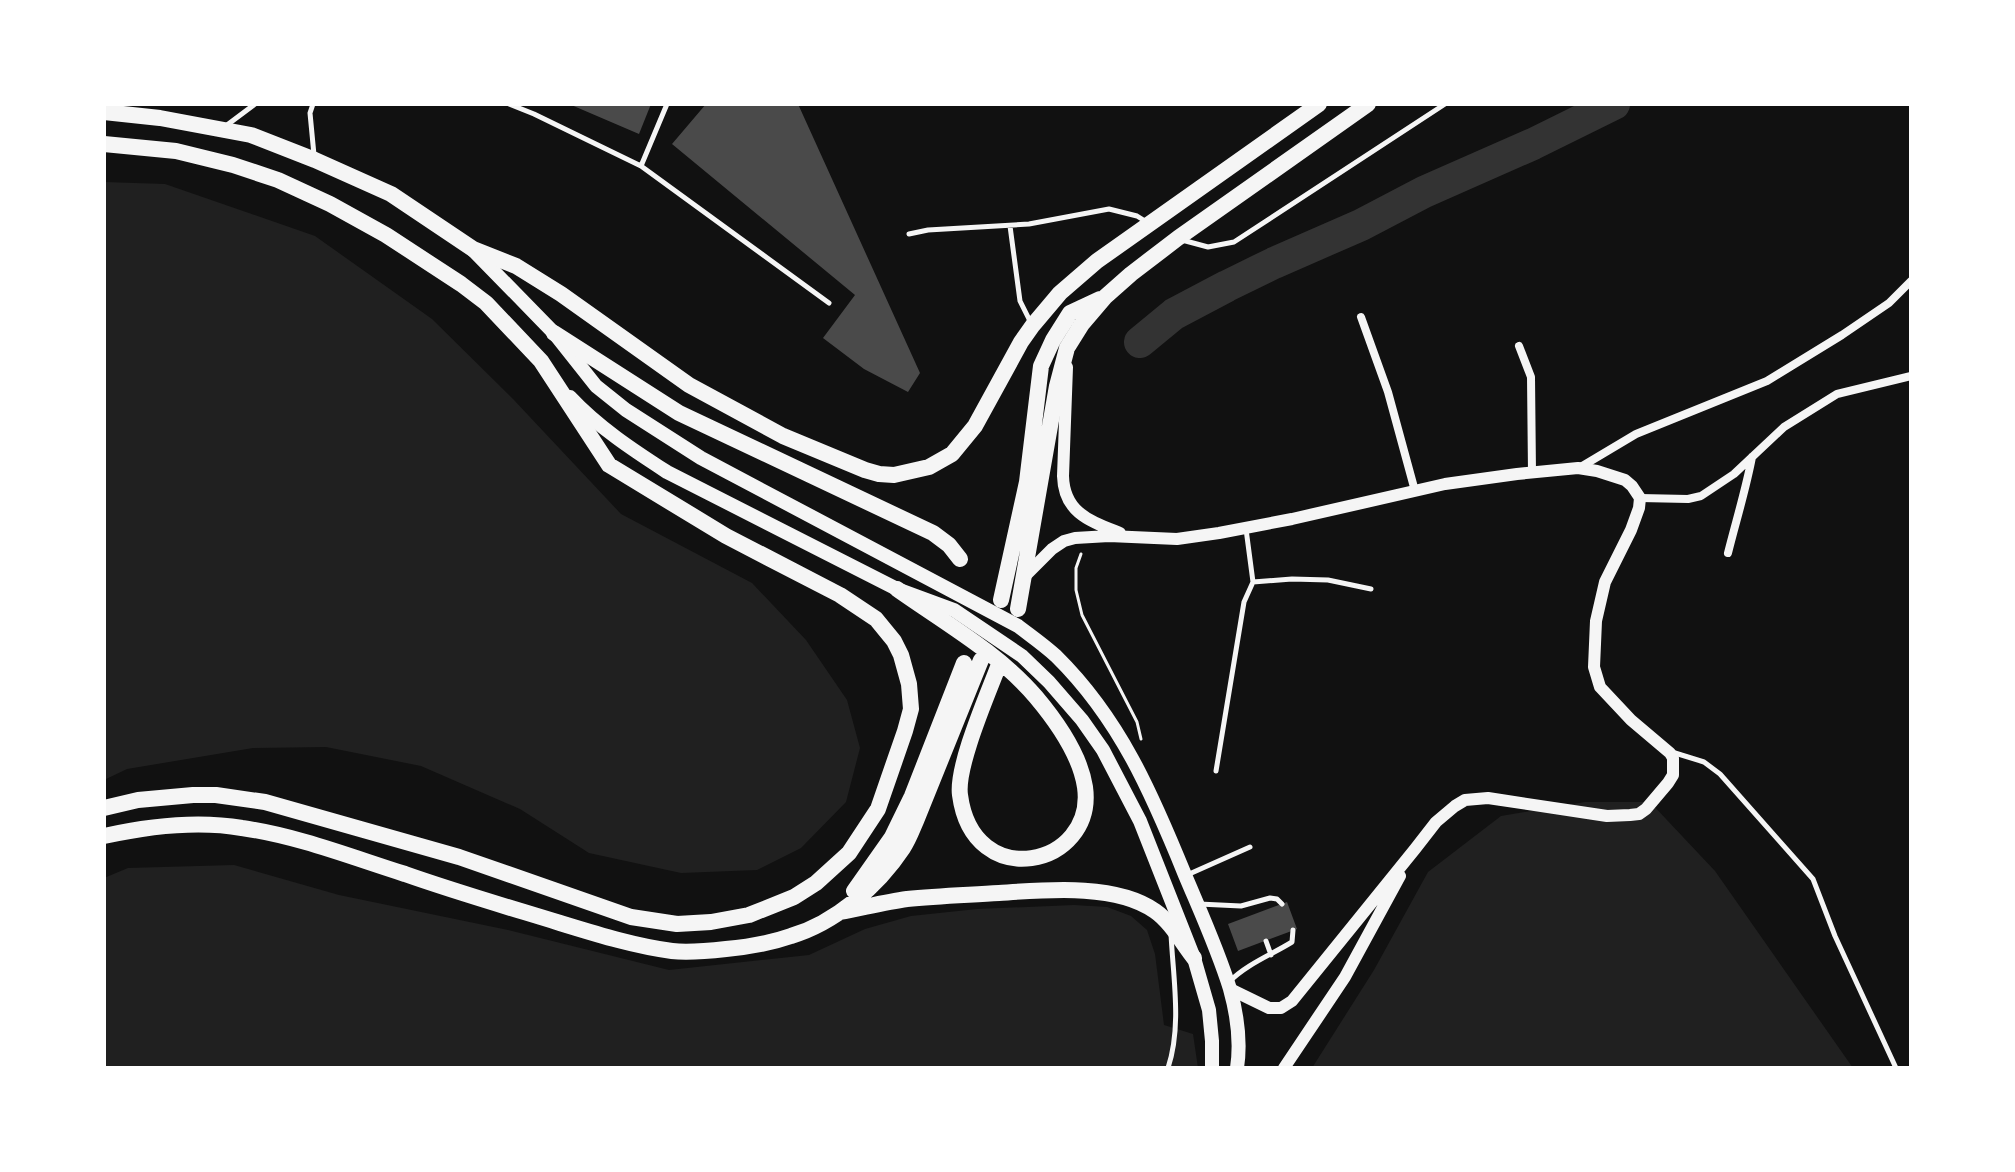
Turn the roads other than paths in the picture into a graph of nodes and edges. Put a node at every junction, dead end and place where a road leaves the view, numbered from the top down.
1 (255, 104) edge
2 (313, 104) edge
3 (509, 104) edge
4 (538, 104) edge
5 (667, 104) edge
6 (1319, 104) edge
7 (1368, 104) edge
8 (1445, 104) edge
9 (104, 112) edge
10 (534, 114) junction
11 (222, 129) junction
12 (104, 144) edge
13 (315, 160) junction
14 (641, 166) junction
15 (1149, 224) junction
16 (1010, 225) junction
17 (909, 234) dead end
18 (1178, 238) junction
19 (473, 249) junction
20 (1911, 281) edge
21 (1105, 297) junction
22 (829, 303) dead end
23 (1361, 317) dead end
24 (1033, 325) junction
25 (554, 333) junction
26 (1519, 346) dead end
27 (1067, 348) junction
28 (1911, 376) edge
29 (556, 382) junction
30 (1752, 456) junction
31 (1578, 468) junction
32 (1532, 473) junction
33 (1415, 491) junction
34 (1640, 498) junction
35 (1246, 528) junction
36 (1131, 538) junction
37 (1728, 553) dead end
38 (960, 559) dead end
39 (1024, 577) junction
40 (1253, 582) junction
41 (897, 589) junction
42 (1371, 589) dead end
43 (1001, 600) dead end
44 (1018, 609) dead end
45 (981, 660) dead end
46 (964, 663) dead end
47 (998, 667) dead end
48 (1670, 753) junction
49 (1216, 771) dead end
50 (104, 808) edge
51 (104, 836) edge
52 (1250, 847) dead end
53 (1415, 849) junction
54 (1186, 876) junction
55 (1197, 904) junction
56 (1253, 904) junction
57 (1282, 904) dead end
58 (839, 912) junction
59 (1256, 914) dead end
60 (1171, 928) junction
61 (1293, 930) dead end
62 (1266, 941) dead end
63 (1271, 955) junction
64 (1194, 958) junction
65 (1229, 986) junction
66 (1168, 1068) edge
67 (1212, 1068) edge
68 (1237, 1068) edge
69 (1284, 1068) edge
70 (1896, 1068) edge

1 - 11 lane
2 - 13 lane
3 - 10 lane
4 - 10 lane
5 - 14 lane
6 - 15 main road
7 - 18 main road
8 - 18 lane
9 - 11 main road
10 - 14 lane
11 - 13 main road
12 - 29 main road
13 - 19 main road
14 - 22 lane
15 - 16 lane
15 - 24 main road
16 - 17 lane
16 - 24 lane
18 - 21 main road
19 - 24 main road
19 - 25 main road
20 - 31 street
21 - 27 main road
21 - 43 main road
23 - 33 street
25 - 38 main road
25 - 54 main road
26 - 32 street
27 - 36 street
27 - 39 main road
28 - 30 street
29 - 41 main road
29 - 50 main road
30 - 34 street
30 - 37 street
31 - 32 street
31 - 34 street
32 - 33 street
33 - 35 street
34 - 48 street
35 - 36 street
35 - 40 lane
36 - 39 street
39 - 44 main road
40 - 42 lane
40 - 49 lane
41 - 47 main road
41 - 64 main road
45 - 58 main road
46 - 58 main road
48 - 53 street
48 - 70 lane
51 - 58 main road
52 - 54 lane
53 - 65 street
53 - 69 street
54 - 55 main road
55 - 56 lane
55 - 65 main road
56 - 57 lane
56 - 59 lane
58 - 60 main road
60 - 64 main road
60 - 66 lane
61 - 63 lane
62 - 63 lane
63 - 65 lane
64 - 67 main road
65 - 68 main road

